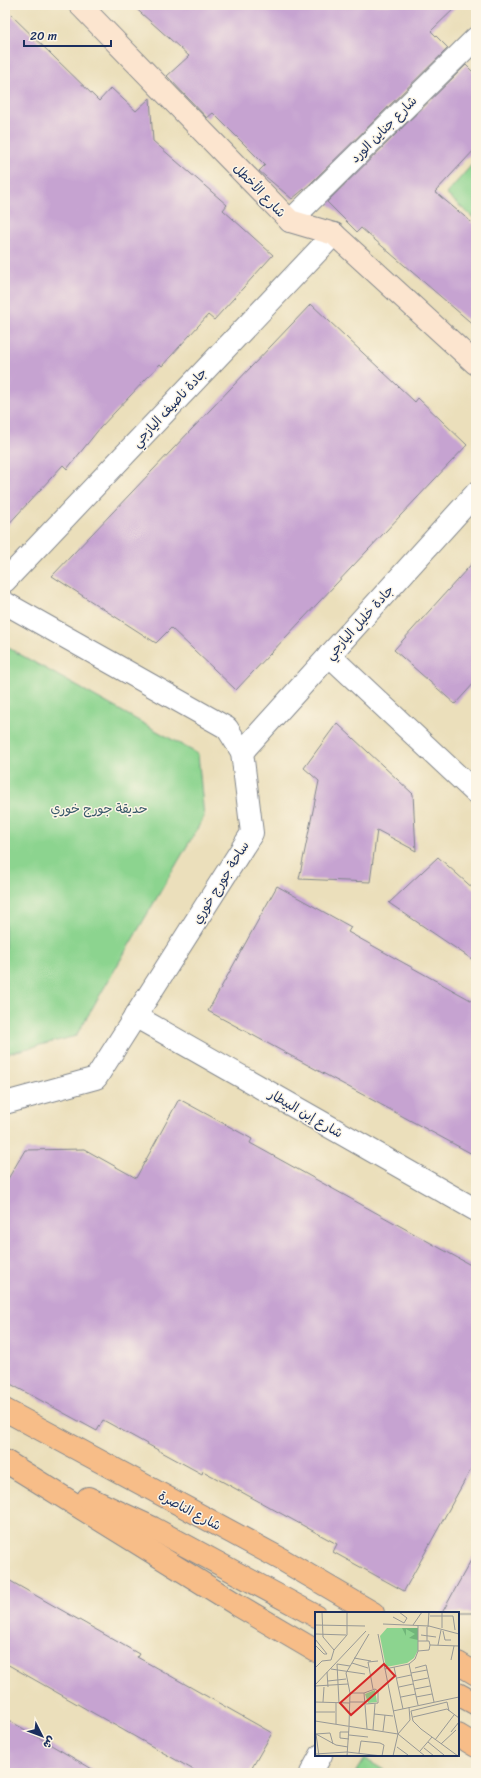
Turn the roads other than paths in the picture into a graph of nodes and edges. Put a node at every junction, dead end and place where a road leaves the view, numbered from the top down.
1 (80, 5) edge
2 (476, 38) edge
3 (290, 221) junction
4 (334, 234) junction
5 (476, 364) edge
6 (476, 493) edge
7 (5, 580) edge
8 (5, 603) edge
9 (329, 656) junction
10 (242, 752) junction
11 (476, 793) edge
12 (135, 1016) junction
13 (5, 1103) edge
14 (476, 1210) edge
15 (5, 1410) edge
16 (5, 1460) edge
17 (371, 1612) edge
18 (315, 1615) edge
19 (315, 1650) edge
20 (459, 1664) edge
21 (476, 1674) edge
22 (459, 1695) edge
23 (476, 1704) edge
24 (459, 1736) edge
25 (476, 1746) edge
26 (320, 1756) edge
27 (311, 1773) edge

1 - 3 main road, شارع الأخطل
2 - 3 street, شارع جناين الورد
3 - 4 main road, شارع الأخطل
4 - 5 main road, شارع الأخطل
4 - 7 street, جادة ناصيف اليازجي
6 - 9 street, جادة خليل اليازجي
8 - 10 street, ساحة جورج خوري
9 - 10 street, جادة خليل اليازجي
9 - 11 street
10 - 12 street, ساحة جورج خوري
12 - 13 street, ساحة جورج خوري
12 - 14 street, شارع إبن البيطار
15 - 17 main road, شارع الناصرة
16 - 18 main road
16 - 19 main road
20 - 21 main road
22 - 23 main road
24 - 25 main road
26 - 27 street

